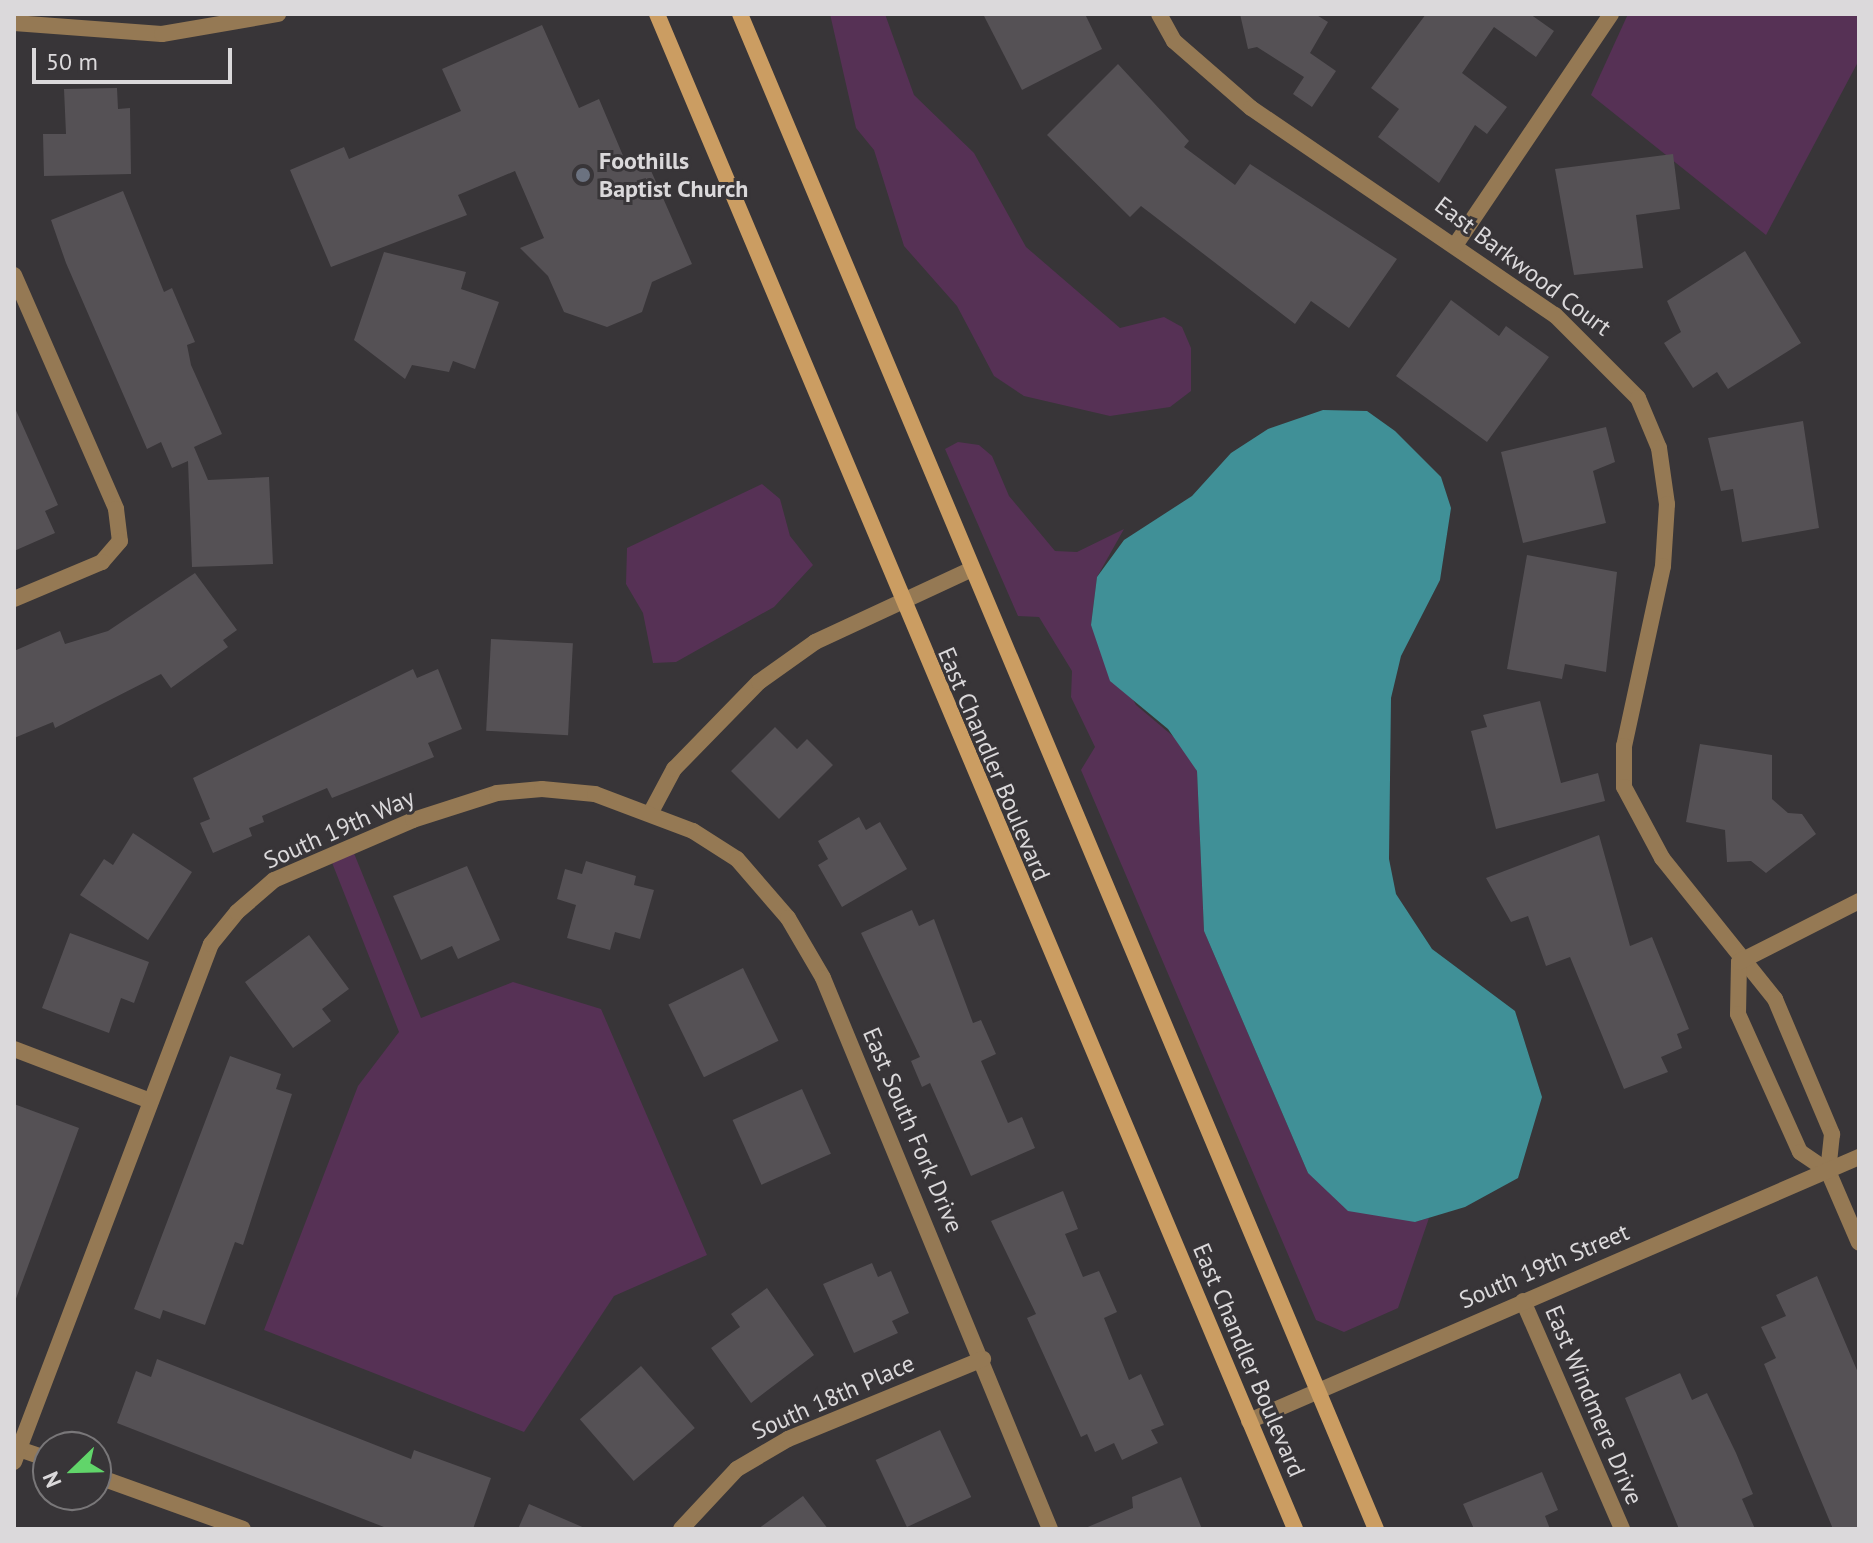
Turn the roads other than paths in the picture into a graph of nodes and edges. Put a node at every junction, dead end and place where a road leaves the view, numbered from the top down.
1 (278, 14) edge
2 (657, 14) edge
3 (740, 14) edge
4 (1159, 14) edge
5 (1611, 14) edge
6 (14, 23) edge
7 (1456, 244) junction
8 (14, 275) edge
9 (968, 571) junction
10 (14, 599) edge
11 (899, 602) junction
12 (651, 812) junction
13 (1859, 901) edge
14 (1739, 962) junction
15 (14, 1049) edge
16 (150, 1101) junction
17 (1859, 1157) edge
18 (1828, 1171) junction
19 (1859, 1243) edge
20 (1523, 1301) junction
21 (983, 1359) junction
22 (1318, 1391) junction
23 (1249, 1421) junction
24 (16, 1455) edge
25 (112, 1482) edge
26 (243, 1529) edge
27 (681, 1529) edge
28 (1050, 1529) edge
29 (1295, 1529) edge
30 (1376, 1529) edge
31 (1622, 1529) edge

1 - 6 street
2 - 11 main road, East Chandler Boulevard
3 - 9 main road, East Chandler Boulevard
4 - 7 street, East Barkwood Court
5 - 7 street
7 - 14 street, East Barkwood Court
8 - 10 street
9 - 11 street
9 - 22 main road, East Chandler Boulevard
11 - 12 street
11 - 23 main road, East Chandler Boulevard
12 - 16 street, South 19th Way
12 - 21 street, East South Fork Drive
13 - 14 street
14 - 18 street, East Barkwood Court
14 - 18 street
15 - 16 street
16 - 24 street, South 19th Way
17 - 18 street, South 19th Street
18 - 19 street
18 - 20 street, South 19th Street
20 - 22 street, South 19th Street
20 - 31 street, East Windmere Drive
21 - 27 street, South 18th Place
21 - 28 street, East South Fork Drive
22 - 23 street, South 19th Street
22 - 30 main road, East Chandler Boulevard
23 - 29 main road, East Chandler Boulevard
25 - 26 street

